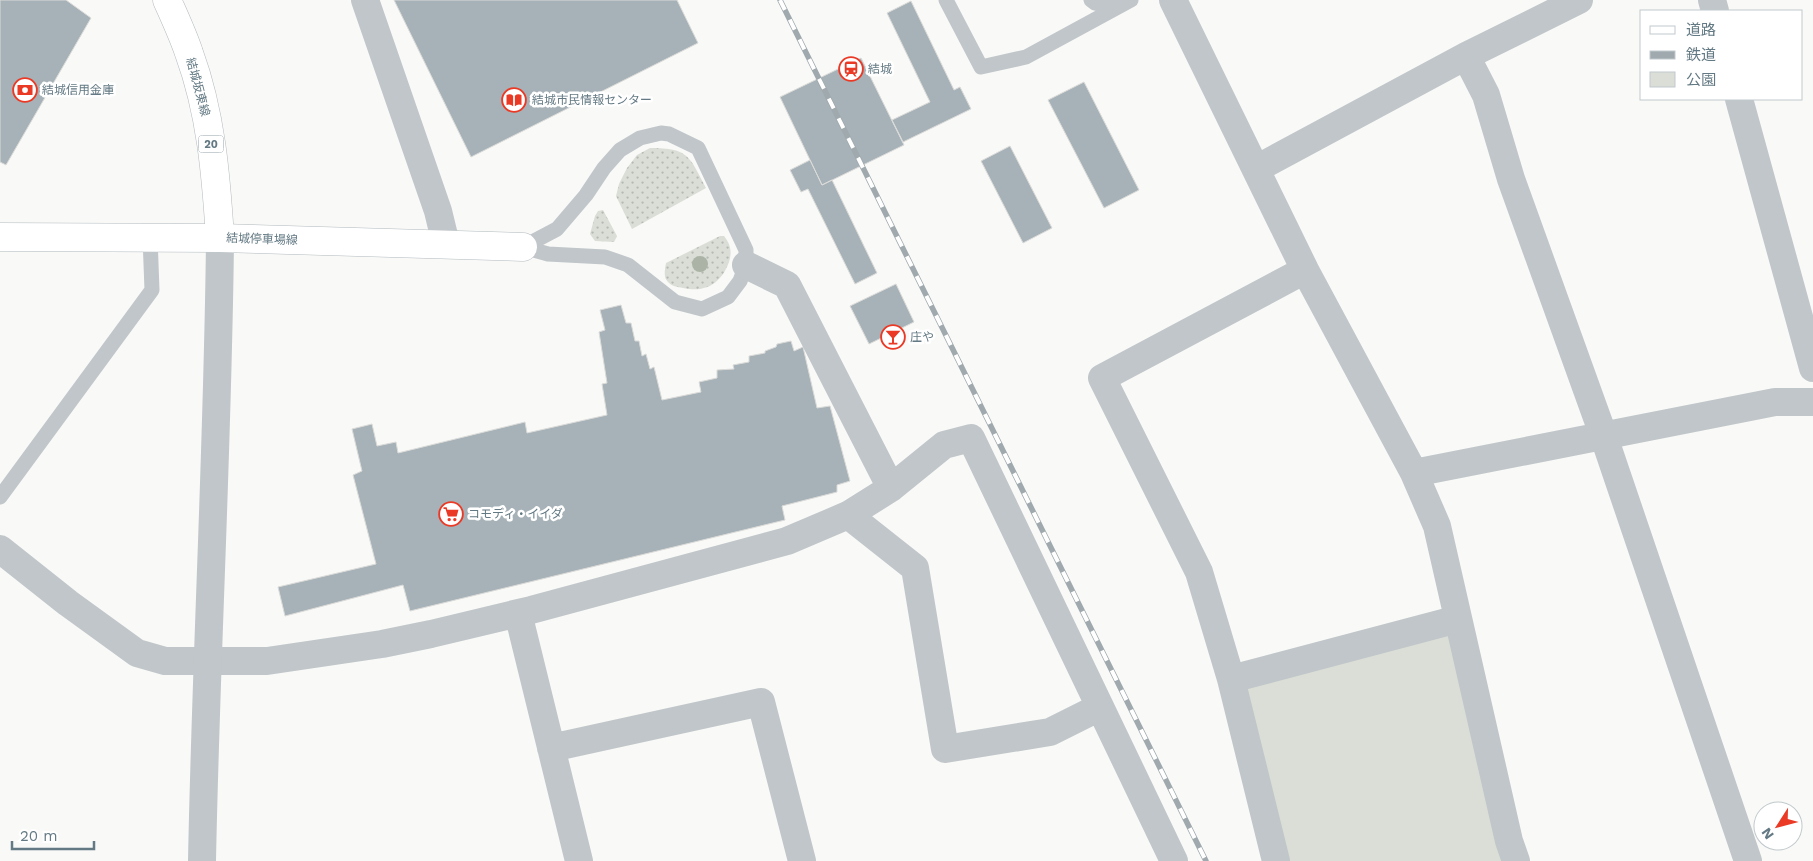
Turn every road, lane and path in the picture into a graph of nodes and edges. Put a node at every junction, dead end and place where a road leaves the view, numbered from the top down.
1 (167, 0) edge
2 (365, 0) edge
3 (946, 0) edge
4 (1091, 0) edge
5 (1173, 0) edge
6 (1580, 0) edge
7 (1125, 3) edge
8 (1466, 56) junction
9 (1738, 100) edge
10 (1256, 170) junction
11 (0, 237) edge
12 (150, 237) junction
13 (220, 238) junction
14 (446, 244) junction
15 (523, 247) junction
16 (746, 265) junction
17 (1305, 270) junction
18 (1813, 368) edge
19 (1813, 402) edge
20 (1604, 437) junction
21 (1414, 473) junction
22 (890, 488) junction
23 (0, 497) edge
24 (848, 515) junction
25 (0, 549) edge
26 (518, 613) junction
27 (1458, 619) junction
28 (208, 662) junction
29 (1231, 679) junction
30 (1100, 706) junction
31 (551, 748) junction
32 (202, 861) edge
33 (579, 861) edge
34 (802, 861) edge
35 (1174, 861) edge
36 (1276, 861) edge
37 (1516, 861) edge
38 (1748, 861) edge

1 - 13 main road, 結城坂東線 / 20
2 - 14 street
3 - 7 lane
4 - 7 lane
5 - 10 street
6 - 8 street
8 - 10 street
8 - 20 street
9 - 18 street
10 - 17 street
11 - 12 main road, 結城停車場線
12 - 13 main road, 結城停車場線
12 - 23 lane
13 - 14 main road, 結城停車場線
13 - 28 street
14 - 15 main road, 結城停車場線
15 - 16 lane
15 - 16 lane
16 - 22 street
17 - 21 street
17 - 29 street
19 - 20 street
20 - 21 street
20 - 38 street
21 - 27 street
22 - 24 street
22 - 30 street
24 - 26 street
24 - 30 street
25 - 28 street
26 - 28 street
26 - 31 street
27 - 29 street
27 - 37 street
28 - 32 street
29 - 36 street
30 - 35 street
31 - 33 street
31 - 34 street

